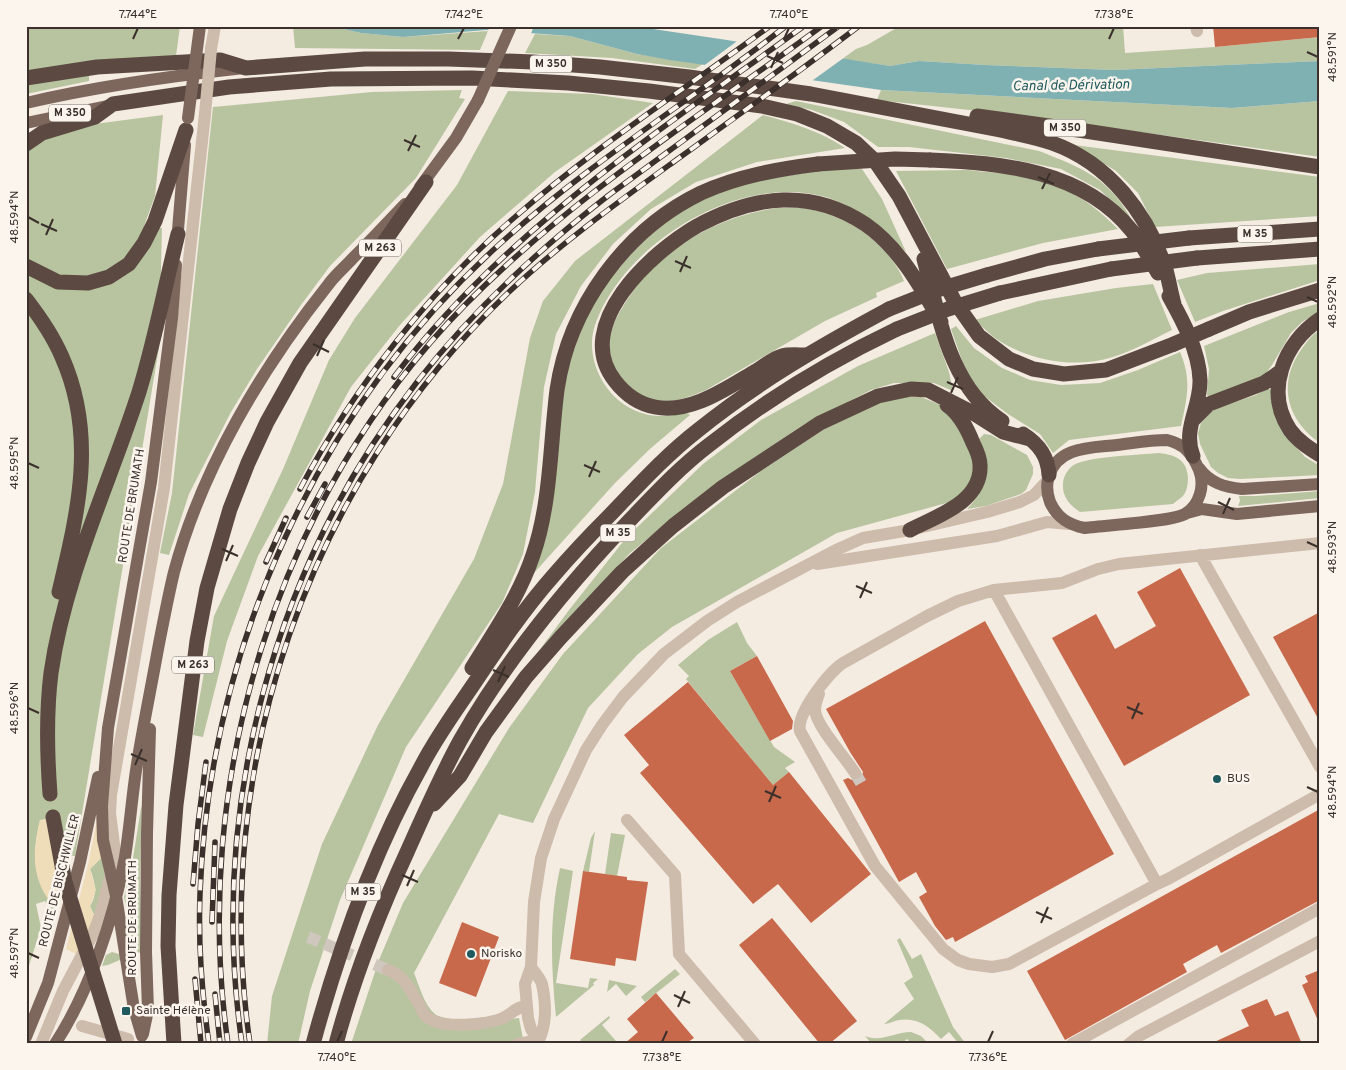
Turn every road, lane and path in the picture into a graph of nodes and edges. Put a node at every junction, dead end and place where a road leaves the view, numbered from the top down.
1 (200, 26) edge
2 (215, 26) edge
3 (511, 26) edge
4 (246, 68) junction
5 (26, 78) edge
6 (26, 102) edge
7 (854, 102) junction
8 (114, 104) junction
9 (26, 123) edge
10 (187, 124) junction
11 (26, 144) edge
12 (1320, 167) edge
13 (426, 182) junction
14 (1320, 229) edge
15 (917, 233) junction
16 (178, 234) junction
17 (1320, 249) edge
18 (26, 266) edge
19 (1320, 290) edge
20 (26, 299) edge
21 (1174, 304) junction
22 (1320, 319) edge
23 (941, 322) junction
24 (807, 354) junction
25 (1280, 372) junction
26 (928, 390) junction
27 (1193, 420) junction
28 (1030, 439) junction
29 (1320, 455) edge
30 (1195, 460) junction
31 (1048, 478) junction
32 (1320, 484) edge
33 (1320, 506) edge
34 (1185, 514) junction
35 (1070, 524) junction
36 (910, 530) junction
37 (1320, 543) edge
38 (1200, 555) junction
39 (807, 566) junction
40 (994, 590) junction
41 (152, 680) junction
42 (820, 689) junction
43 (108, 728) junction
44 (438, 737) junction
45 (1320, 767) edge
46 (855, 773) tunnel mouth
47 (50, 794) junction
48 (1320, 794) edge
49 (422, 819) junction
50 (627, 820) dead end
51 (130, 823) junction
52 (114, 854) junction
53 (111, 872) junction
54 (1157, 884) junction
55 (118, 890) junction
56 (1320, 908) edge
57 (1320, 941) edge
58 (125, 950) junction
59 (99, 951) junction
60 (531, 967) junction
61 (388, 970) tunnel mouth
62 (526, 1006) junction
63 (82, 1026) dead end
64 (26, 1037) edge
65 (142, 1040) edge
66 (122, 1041) edge
67 (540, 1042) edge
68 (41, 1044) edge
69 (55, 1044) edge
70 (174, 1044) edge
71 (313, 1044) edge
72 (336, 1044) edge
73 (518, 1044) edge
74 (755, 1044) edge
75 (1072, 1044) edge
76 (1129, 1044) edge

1 - 10 main road, M 263, bridge
2 - 52 street, bridge
3 - 13 main road, ROUTE DE BRUMATH / M 263, bridge
4 - 5 highway
4 - 6 main road, M 350
4 - 7 highway, M 350
7 - 12 highway, M 350
7 - 21 highway, M 350
8 - 9 main road, M 350
8 - 11 highway
8 - 15 highway, M 350
10 - 16 main road, ROUTE DE BRUMATH / M 263
10 - 18 highway
13 - 41 main road, ROUTE DE BRUMATH / M 263
13 - 70 highway, M 263
14 - 24 highway, M 35, bridge
15 - 19 highway, M 350, bridge
15 - 23 highway, M 350
16 - 43 main road, ROUTE DE BRUMATH / M 263
16 - 47 highway
17 - 49 highway, M 35, bridge
20 - 47 highway
21 - 27 highway
21 - 44 highway, bridge
22 - 25 highway
23 - 24 highway
23 - 28 highway, M 350
24 - 44 highway, M 35
25 - 27 highway
25 - 29 highway
26 - 28 highway
26 - 36 highway
26 - 49 highway
27 - 30 highway
28 - 31 highway
30 - 31 main road
30 - 32 main road
30 - 34 main road
31 - 35 main road
31 - 36 street
33 - 34 main road
34 - 35 main road
35 - 39 street
36 - 39 street
37 - 38 street
38 - 40 street
38 - 45 street
39 - 60 street
40 - 42 street
40 - 54 street
41 - 51 main road, ROUTE DE BRUMATH / M 263
41 - 65 main road, ROUTE DE BRUMATH / M 263
42 - 46 street
42 - 54 street
43 - 53 main road, ROUTE DE BRUMATH / M 263
43 - 64 main road, ROUTE DE BISCHWILLER
44 - 71 highway, M 35
47 - 66 highway, bridge
48 - 54 street
49 - 72 highway, M 35
50 - 74 street
51 - 52 street
51 - 55 main road, ROUTE DE BRUMATH / M 263
52 - 53 street
52 - 55 street
53 - 55 main road, ROUTE DE BRUMATH / M 263
53 - 68 street
55 - 58 main road, ROUTE DE BRUMATH / M 263
55 - 59 main road
55 - 65 street
56 - 75 street
57 - 76 street
58 - 59 main road
58 - 65 main road, ROUTE DE BRUMATH / M 263
59 - 69 main road
60 - 62 street
60 - 67 street
61 - 62 street
62 - 67 street
63 - 66 street
67 - 73 street

